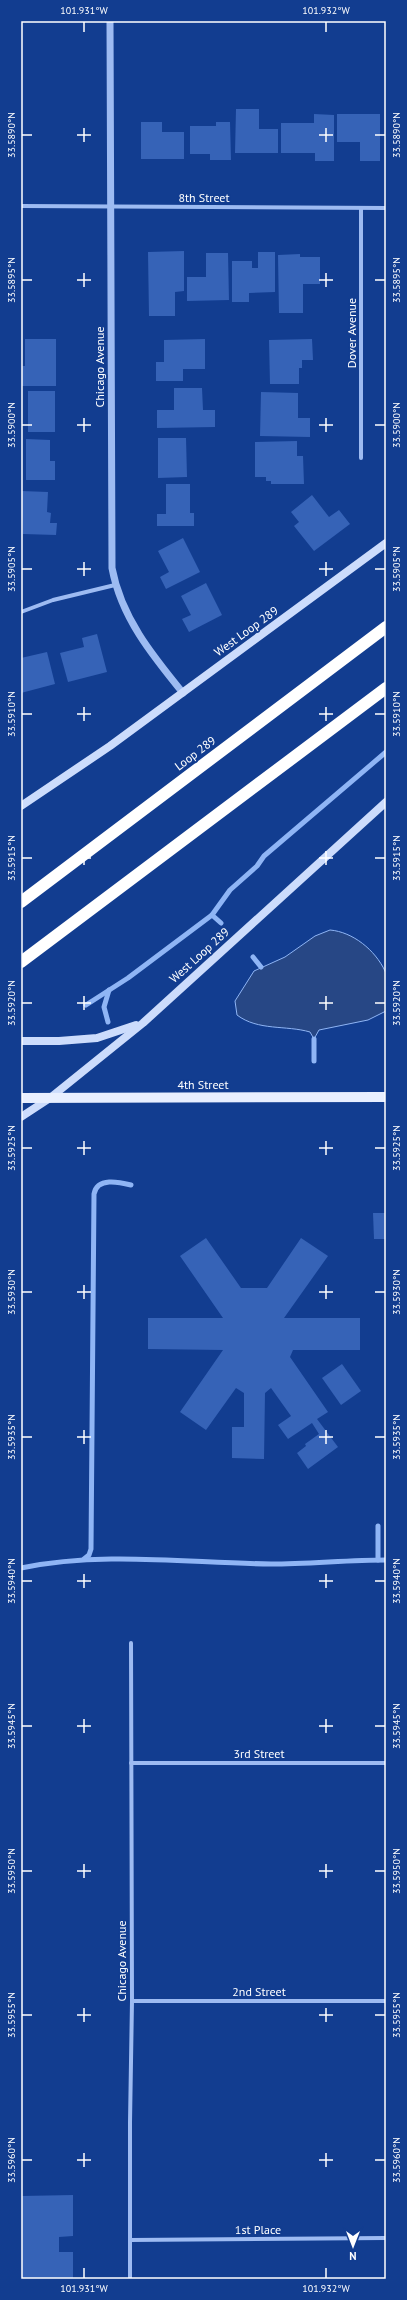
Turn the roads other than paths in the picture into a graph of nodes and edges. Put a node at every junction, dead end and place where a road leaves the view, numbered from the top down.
1 (110, 21) edge
2 (21, 206) edge
3 (110, 207) junction
4 (361, 208) junction
5 (386, 208) edge
6 (361, 458) dead end
7 (386, 543) edge
8 (115, 585) junction
9 (21, 612) edge
10 (386, 627) edge
11 (386, 688) edge
12 (183, 693) junction
13 (386, 802) edge
14 (21, 806) edge
15 (21, 902) edge
16 (21, 962) edge
17 (143, 1023) junction
18 (21, 1041) edge
19 (386, 1097) edge
20 (21, 1098) edge
21 (50, 1098) junction
22 (21, 1117) edge
23 (132, 1643) dead end
24 (132, 1763) junction
25 (386, 1763) edge
26 (132, 2001) junction
27 (386, 2001) edge
28 (386, 2238) edge
29 (130, 2240) junction
30 (130, 2279) edge

1 - 3 street, Chicago Avenue
2 - 3 street, 8th Street
3 - 4 street, 8th Street
3 - 8 street, Chicago Avenue
4 - 5 street, 8th Street
4 - 6 street, Dover Avenue
7 - 12 main road, West Loop 289
8 - 9 street
8 - 12 street, Chicago Avenue
10 - 15 highway, Loop 289
11 - 16 highway
12 - 14 main road, West Loop 289
13 - 17 main road, West Loop 289
17 - 18 main road
17 - 21 main road, West Loop 289
19 - 21 main road, 4th Street
20 - 21 main road, 4th Street
21 - 22 main road, West Loop 289
23 - 24 street, Chicago Avenue
24 - 25 street, 3rd Street
24 - 26 street, Chicago Avenue
26 - 27 street, 2nd Street
26 - 29 street, Chicago Avenue
28 - 29 street, 1st Place
29 - 30 street, Chicago Avenue

